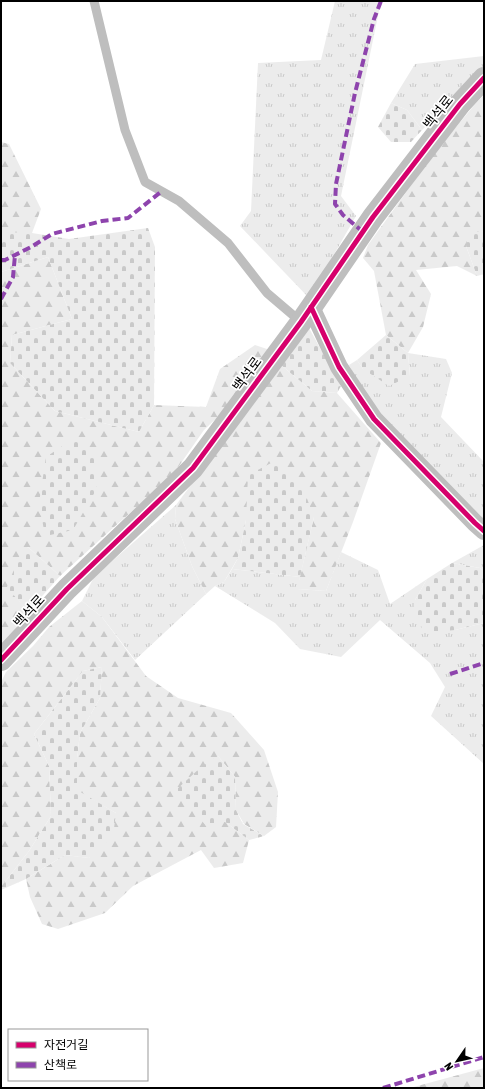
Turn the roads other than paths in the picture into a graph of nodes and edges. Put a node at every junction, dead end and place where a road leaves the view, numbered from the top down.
1 (94, 1) edge
2 (484, 78) edge
3 (306, 315) junction
4 (484, 531) edge
5 (1, 660) edge

1 - 3 lane
2 - 3 street, 백석로
3 - 4 street
3 - 5 street, 백석로

